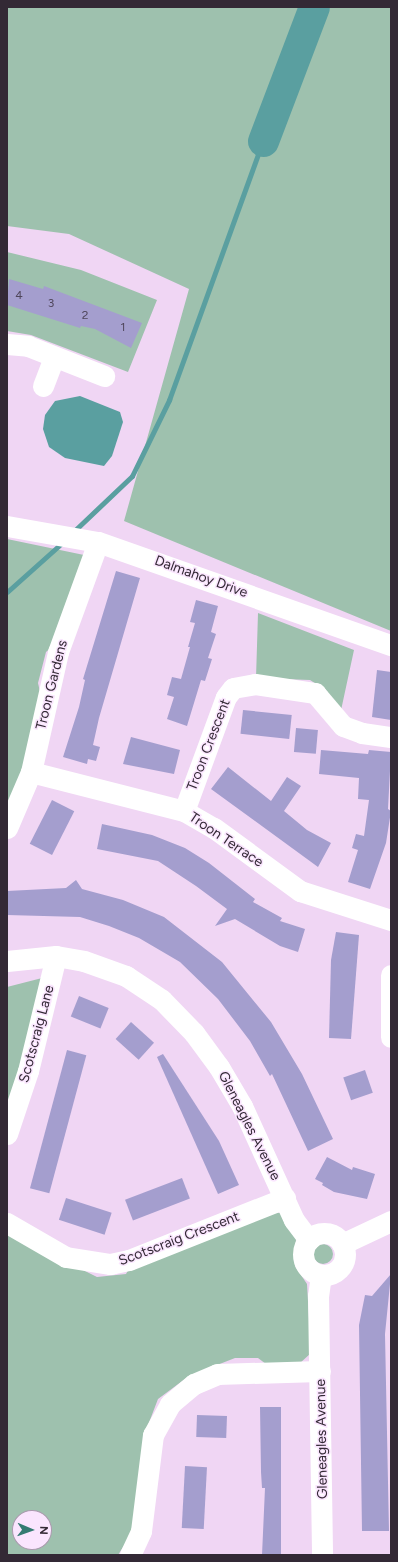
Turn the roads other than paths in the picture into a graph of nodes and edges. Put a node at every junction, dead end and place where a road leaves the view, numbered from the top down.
1 (7, 344) edge
2 (54, 356) junction
3 (104, 376) dead end
4 (43, 386) dead end
5 (7, 526) edge
6 (98, 542) junction
7 (391, 645) edge
8 (391, 737) edge
9 (31, 772) junction
10 (184, 811) junction
11 (7, 828) edge
12 (391, 920) edge
13 (56, 956) junction
14 (7, 962) edge
15 (391, 975) edge
16 (391, 1037) edge
17 (7, 1134) edge
18 (285, 1198) junction
19 (391, 1220) edge
20 (7, 1223) edge
21 (309, 1240) junction
22 (342, 1244) junction
23 (321, 1275) junction
24 (320, 1371) junction
25 (130, 1555) edge
26 (322, 1555) edge

1 - 2 street
2 - 3 street
2 - 4 street
5 - 6 street, Dalmahoy Drive
6 - 7 street, Dalmahoy Drive
6 - 9 street, Troon Gardens
8 - 10 street, Troon Crescent
9 - 10 street, Troon Terrace
9 - 11 street, Troon Gardens
10 - 12 street, Troon Terrace
13 - 14 street, Gleneagles Avenue
13 - 17 street, Scotscraig Lane
13 - 18 street, Gleneagles Avenue
15 - 16 street
18 - 20 street, Scotscraig Crescent
18 - 21 street, Gleneagles Avenue
19 - 22 street
21 - 22 street
21 - 23 street
22 - 23 street
23 - 24 street, Gleneagles Avenue
24 - 25 street
24 - 26 street, Gleneagles Avenue

